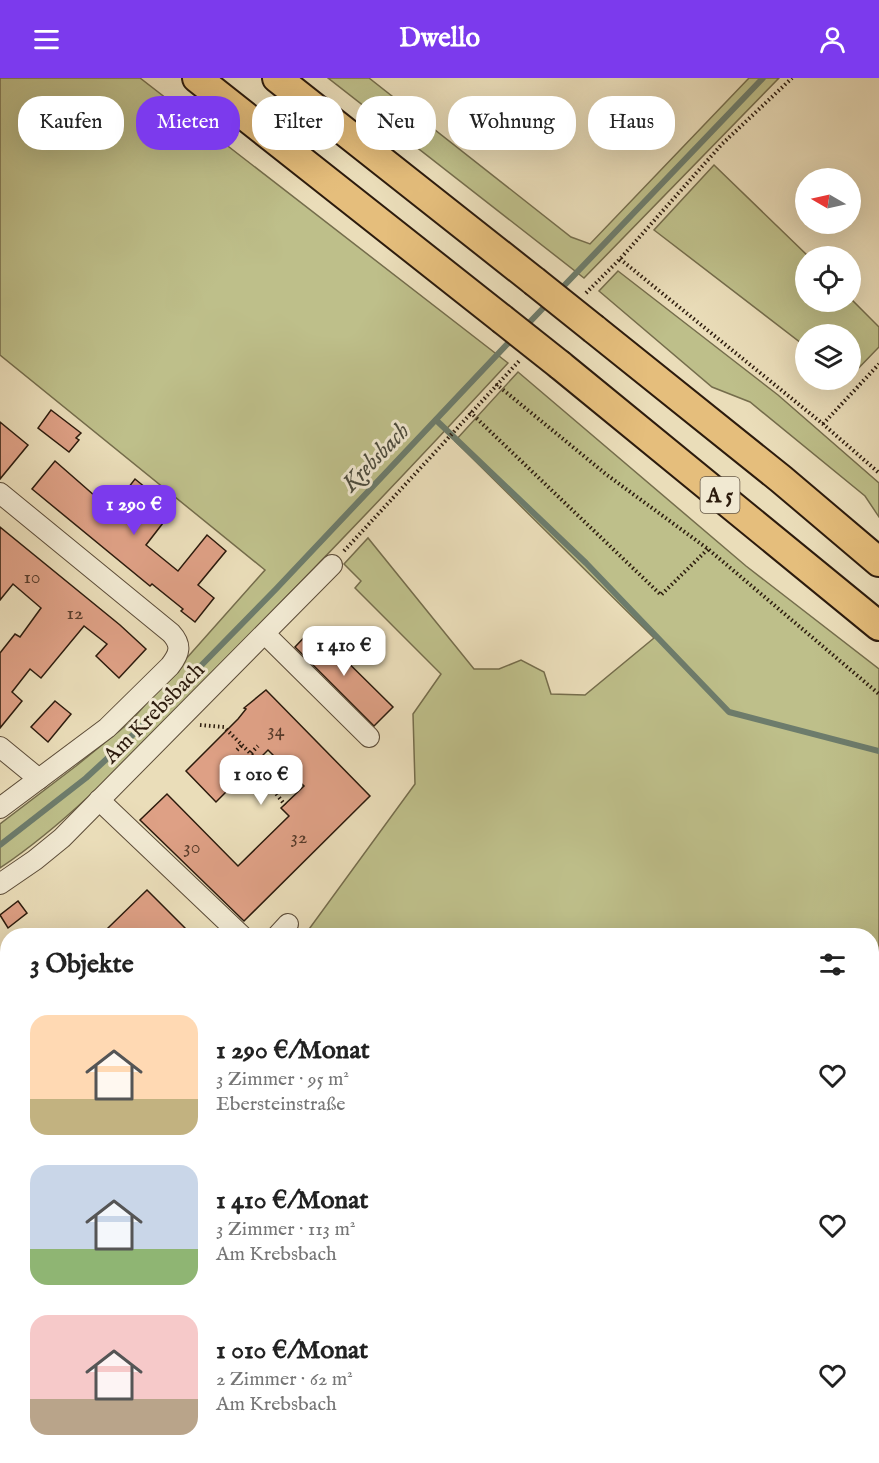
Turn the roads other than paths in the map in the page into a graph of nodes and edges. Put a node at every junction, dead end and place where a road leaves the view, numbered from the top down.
1 (197, 78) edge
2 (277, 78) edge
3 (0, 493) edge
4 (879, 562) edge
5 (332, 565) road end
6 (879, 626) edge
7 (265, 633) junction
8 (369, 736) dead end
9 (0, 747) edge
10 (39, 779) junction
11 (99, 800) junction
12 (0, 808) edge
13 (0, 884) edge
14 (234, 928) edge

1 - 6 highway, A 5, bridge
2 - 4 highway, A 5, bridge
3 - 10 street
5 - 7 street, Am Krebsbach
7 - 8 street
7 - 11 street, Am Krebsbach
9 - 10 street
10 - 12 street
11 - 13 street, Am Krebsbach
11 - 14 street

